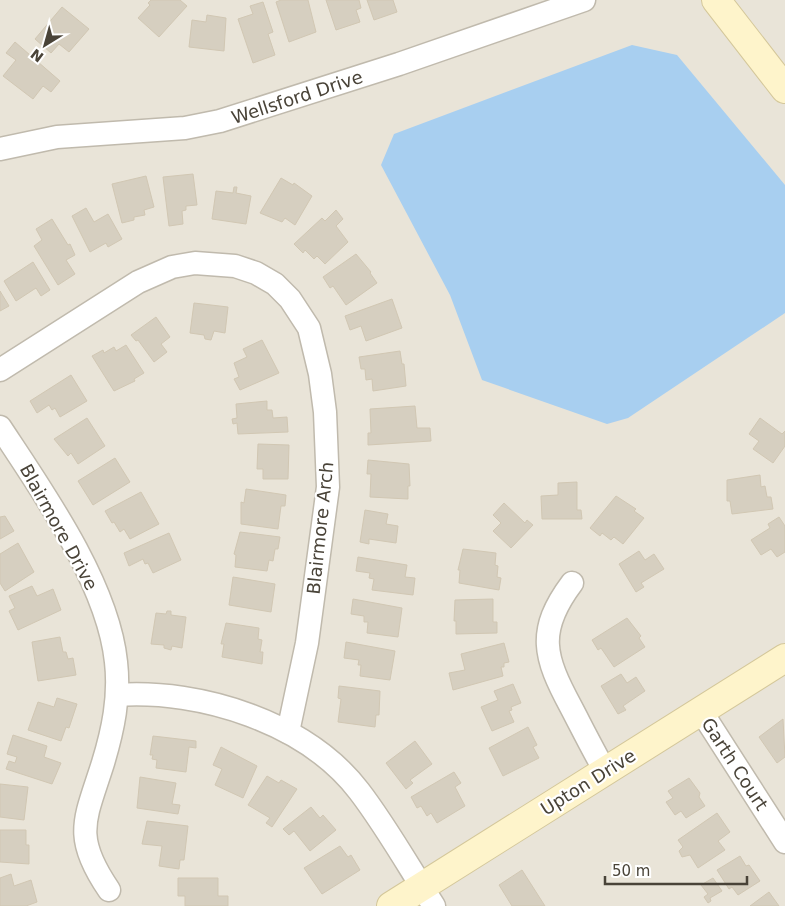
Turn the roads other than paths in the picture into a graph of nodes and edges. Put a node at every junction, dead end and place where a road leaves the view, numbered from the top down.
1 (584, 0) edge
2 (716, 0) edge
3 (785, 89) edge
4 (0, 149) edge
5 (0, 370) edge
6 (0, 427) edge
7 (572, 583) dead end
8 (785, 658) edge
9 (117, 695) junction
10 (701, 711) junction
11 (288, 732) junction
12 (605, 771) junction
13 (785, 842) edge
14 (109, 890) dead end
15 (427, 896) edge
16 (391, 906) edge

1 - 4 street, Wellsford Drive
2 - 3 main road
5 - 11 street, Blairmore Arch
6 - 9 street, Blairmore Drive
7 - 12 street
8 - 10 main road, Upton Drive
9 - 11 street
9 - 14 street, Blairmore Drive
10 - 12 main road, Upton Drive
10 - 13 street, Garth Court
11 - 15 street
12 - 15 main road, Upton Drive
15 - 16 main road, Upton Drive

